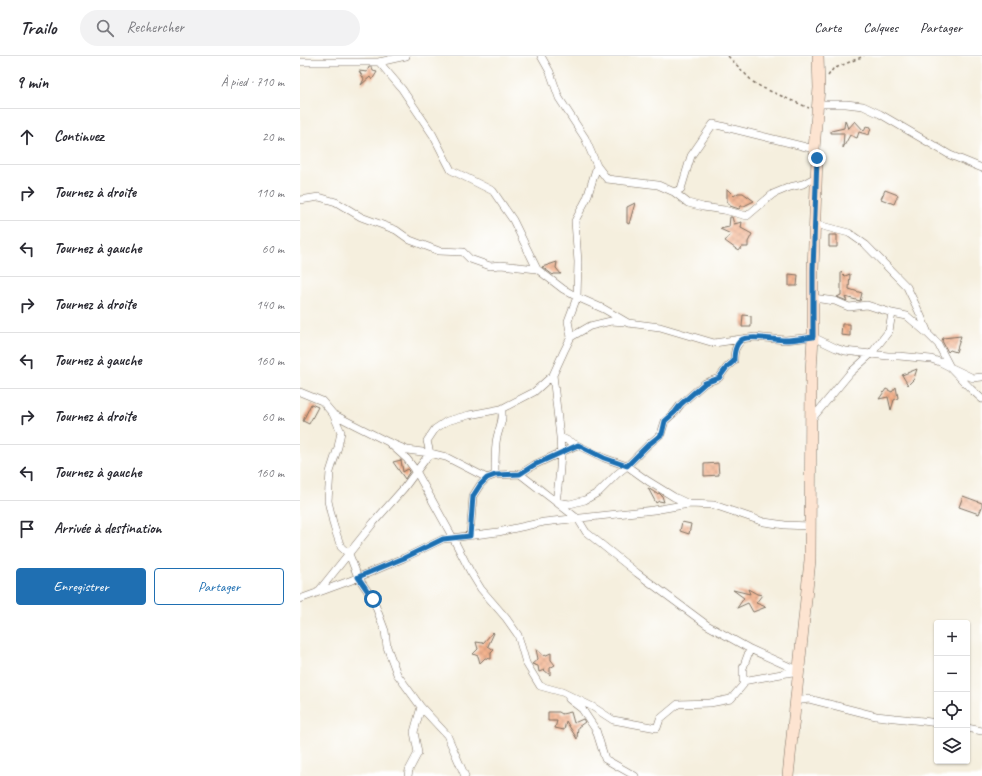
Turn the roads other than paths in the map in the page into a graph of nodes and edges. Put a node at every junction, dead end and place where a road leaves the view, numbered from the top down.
1 (406, 56) edge
2 (541, 56) edge
3 (818, 56) edge
4 (300, 62) edge
5 (379, 62) junction
6 (818, 108) junction
7 (814, 149) junction
8 (596, 166) junction
9 (982, 168) edge
10 (816, 177) junction
11 (674, 192) junction
12 (300, 200) edge
13 (814, 225) junction
14 (536, 269) junction
15 (576, 297) junction
16 (813, 298) junction
17 (892, 313) junction
18 (628, 323) junction
19 (928, 334) junction
20 (571, 337) junction
21 (813, 337) junction
22 (743, 339) junction
23 (871, 354) junction
24 (950, 367) junction
25 (554, 375) junction
26 (982, 377) edge
27 (300, 392) edge
28 (982, 399) edge
29 (501, 409) junction
30 (333, 414) junction
31 (811, 420) junction
32 (560, 437) junction
33 (388, 442) junction
34 (578, 445) junction
35 (430, 453) junction
36 (562, 453) junction
37 (627, 466) junction
38 (416, 471) junction
39 (520, 474) junction
40 (495, 475) junction
41 (487, 478) junction
42 (556, 502) junction
43 (689, 504) junction
44 (578, 519) junction
45 (810, 526) junction
46 (470, 536) junction
47 (453, 538) junction
48 (349, 554) junction
49 (358, 577) junction
50 (318, 592) junction
51 (300, 599) edge
52 (750, 649) junction
53 (798, 671) junction
54 (743, 681) junction
55 (562, 692) junction
56 (795, 701) junction
57 (421, 707) junction
58 (934, 723) edge
59 (970, 728) edge
60 (982, 730) edge
61 (408, 776) edge
62 (465, 776) edge
63 (635, 776) edge
64 (788, 776) edge

1 - 5 street
2 - 8 street
3 - 6 main road
4 - 5 street
5 - 14 street
6 - 7 main road
6 - 9 street
7 - 10 main road
7 - 11 street
8 - 11 street
8 - 15 street
10 - 11 street
10 - 13 main road
12 - 14 street
13 - 16 main road
13 - 19 street
14 - 15 street
15 - 18 street
15 - 20 street
16 - 17 street
16 - 21 main road
17 - 19 street
17 - 23 street
18 - 20 street
18 - 22 street
19 - 24 street
20 - 25 street
21 - 22 street
21 - 23 street
21 - 31 main road
22 - 37 street
23 - 24 street
23 - 31 street
24 - 26 street
24 - 28 street
25 - 29 street
25 - 32 street
27 - 30 street
29 - 35 street
29 - 40 street
30 - 33 street
30 - 48 street
31 - 45 main road
32 - 34 street
32 - 36 street
33 - 35 street
33 - 38 street
34 - 36 street
34 - 37 street
35 - 38 street
35 - 41 street
36 - 39 street
36 - 42 street
37 - 42 street
37 - 43 street
38 - 47 street
38 - 48 street
39 - 40 street
39 - 42 street
40 - 41 street
41 - 46 street
42 - 44 street
43 - 44 street
43 - 45 street
44 - 46 street
44 - 52 street
45 - 53 main road
46 - 47 street
47 - 49 street
47 - 55 street
48 - 49 street
48 - 50 street
49 - 50 street
49 - 57 street
50 - 51 street
52 - 53 street
52 - 54 street
53 - 54 street
53 - 56 main road
54 - 55 street
55 - 63 street
56 - 58 street
56 - 64 main road
57 - 61 street
57 - 62 street
59 - 60 street

